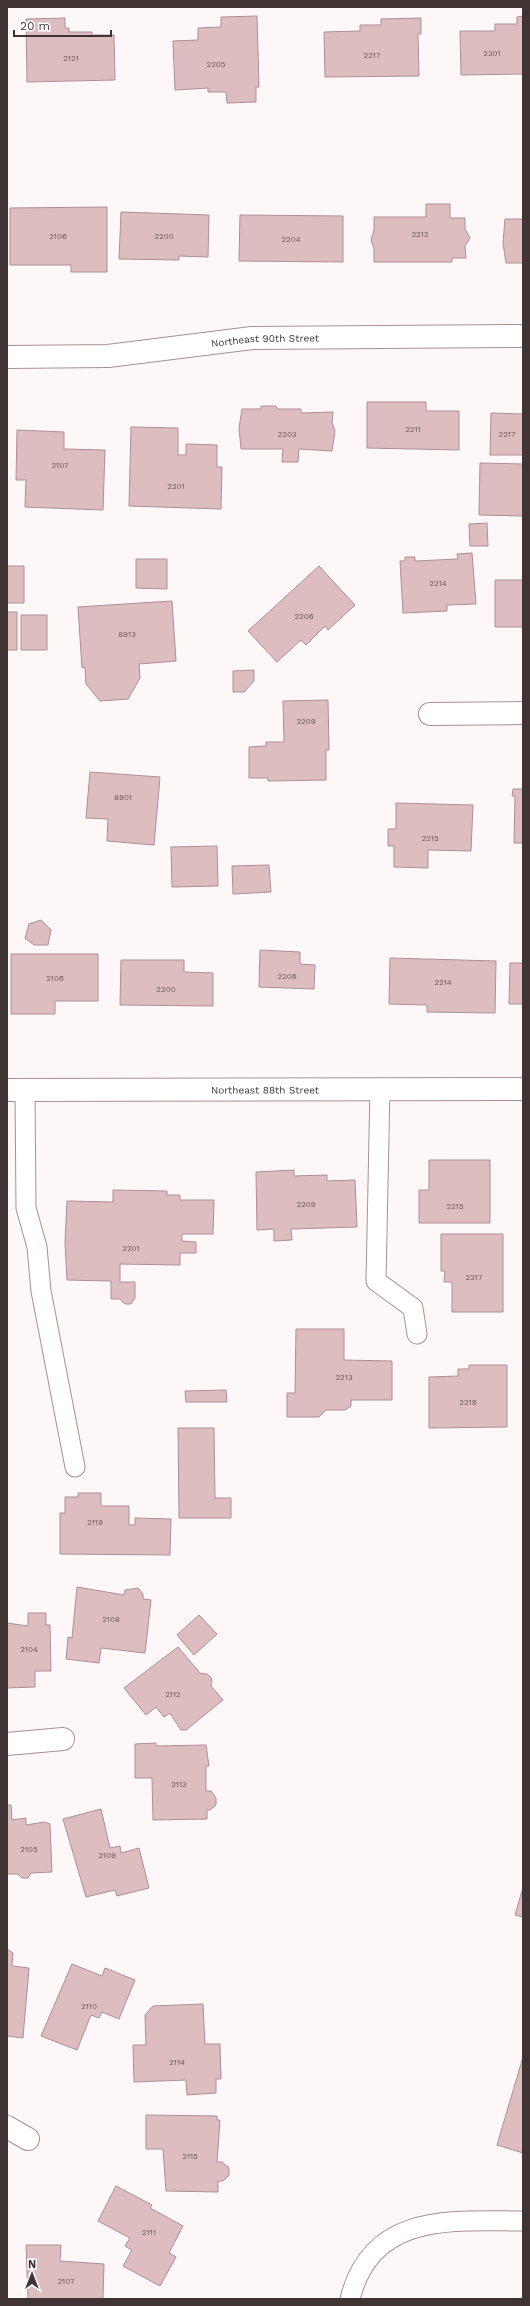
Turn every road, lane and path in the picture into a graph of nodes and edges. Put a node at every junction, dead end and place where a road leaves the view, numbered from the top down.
1 (523, 336) edge
2 (7, 357) edge
3 (523, 713) edge
4 (430, 714) dead end
5 (380, 1088) junction
6 (16, 1089) edge
7 (523, 1089) edge
8 (417, 1334) dead end
9 (75, 1467) dead end
10 (63, 1739) dead end
11 (7, 1744) edge
12 (7, 2127) edge
13 (28, 2139) dead end
14 (523, 2221) edge
15 (350, 2299) edge

1 - 2 street, Northeast 90th Street
3 - 4 street
5 - 6 street, Northeast 88th Street
5 - 7 street, Northeast 88th Street
5 - 8 lane
6 - 9 lane
10 - 11 street
12 - 13 street
14 - 15 lane

